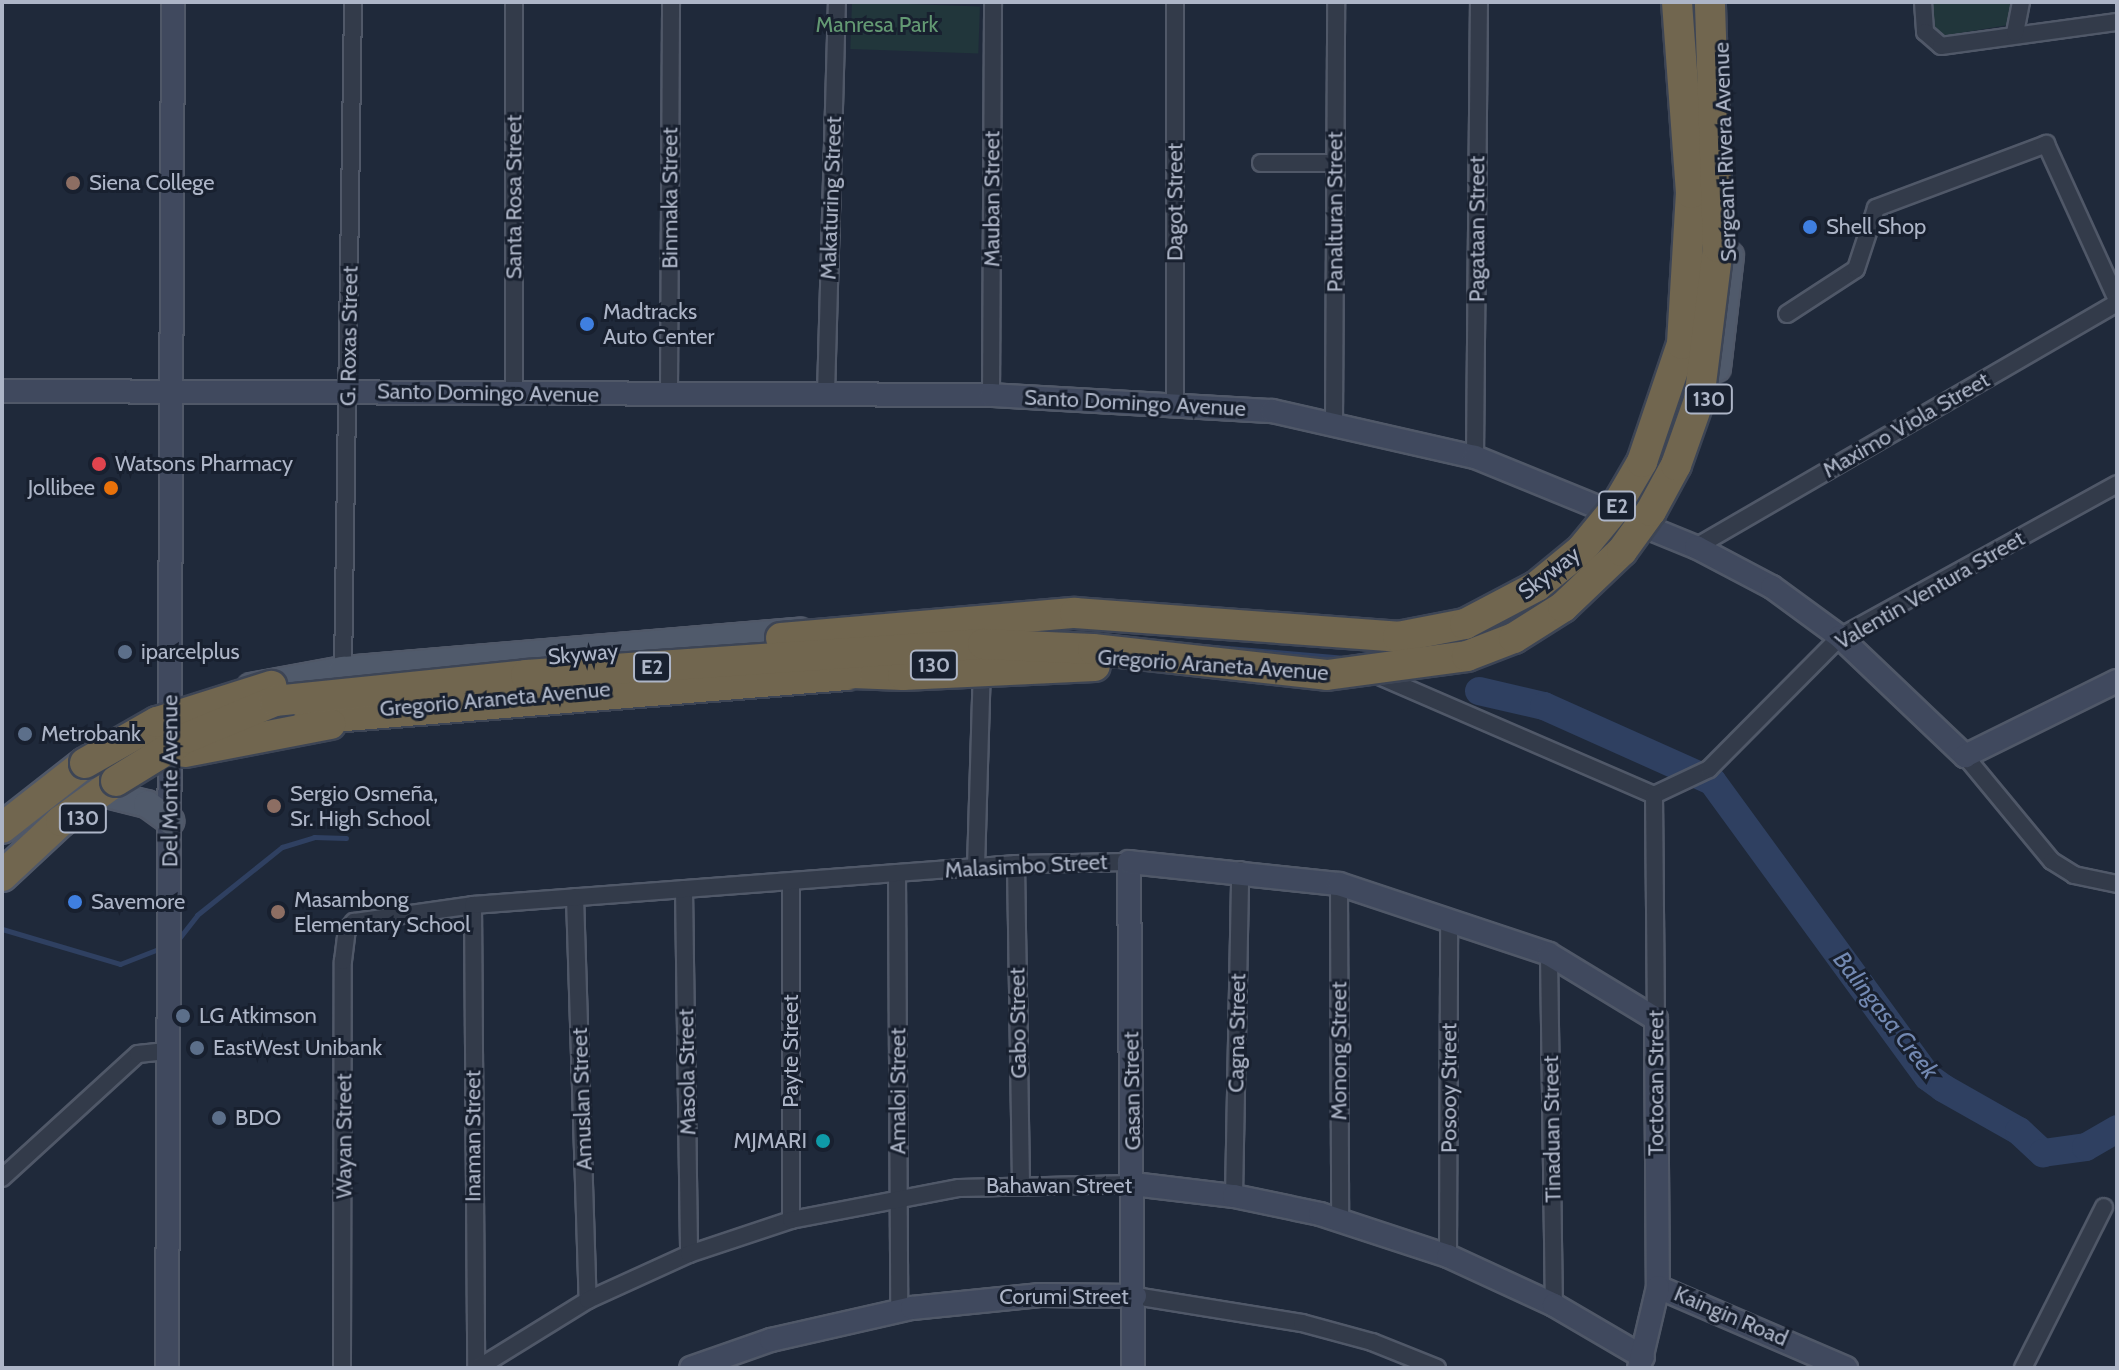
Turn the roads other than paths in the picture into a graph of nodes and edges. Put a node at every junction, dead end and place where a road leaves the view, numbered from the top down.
1 (173, 2) edge
2 (353, 2) edge
3 (514, 2) edge
4 (671, 2) edge
5 (837, 2) edge
6 (993, 2) edge
7 (1175, 2) edge
8 (1336, 2) edge
9 (1479, 2) edge
10 (1677, 2) edge
11 (1710, 2) edge
12 (1720, 2) edge
13 (1923, 2) edge
14 (2021, 2) edge
15 (2117, 22) edge
16 (2015, 33) junction
17 (1261, 163) dead end
18 (1335, 163) junction
19 (2117, 301) edge
20 (1787, 314) dead end
21 (2, 391) edge
22 (172, 391) junction
23 (348, 392) junction
24 (514, 392) junction
25 (669, 394) junction
26 (826, 394) junction
27 (991, 395) junction
28 (1175, 402) junction
29 (1334, 422) junction
30 (1475, 457) junction
31 (2117, 484) edge
32 (1604, 506) junction
33 (1654, 528) junction
34 (1696, 547) junction
35 (1146, 615) junction
36 (1840, 637) junction
37 (980, 638) junction
38 (1208, 660) junction
39 (343, 670) junction
40 (1379, 676) junction
41 (2117, 681) edge
42 (234, 690) junction
43 (171, 713) junction
44 (175, 753) junction
45 (1965, 756) junction
46 (85, 763) junction
47 (115, 788) junction
48 (1654, 795) junction
49 (170, 821) junction
50 (2, 826) edge
51 (1129, 862) junction
52 (1016, 864) junction
53 (976, 867) junction
54 (1240, 870) junction
55 (897, 873) junction
56 (2, 876) edge
57 (791, 882) junction
58 (2, 884) edge
59 (1339, 884) junction
60 (2117, 884) edge
61 (684, 889) junction
62 (575, 897) junction
63 (473, 905) junction
64 (368, 917) joint
65 (1449, 920) junction
66 (1549, 954) junction
67 (1656, 1019) junction
68 (169, 1051) junction
69 (2, 1178) edge
70 (1021, 1183) junction
71 (1133, 1184) junction
72 (898, 1196) junction
73 (1234, 1196) junction
74 (2104, 1207) dead end
75 (1340, 1219) junction
76 (791, 1220) junction
77 (689, 1254) junction
78 (1448, 1256) junction
79 (1658, 1287) junction
80 (1135, 1296) junction
81 (588, 1300) junction
82 (1554, 1305) junction
83 (899, 1310) junction
84 (1641, 1363) edge
85 (167, 1368) edge
86 (342, 1368) edge
87 (477, 1368) edge
88 (691, 1368) edge
89 (1133, 1368) edge
90 (1437, 1368) edge
91 (1846, 1368) edge
92 (2023, 1368) edge

1 - 22 street, Del Monte Avenue
2 - 23 street, G. Roxas Street
3 - 24 street, Santa Rosa Street
4 - 25 street, Binmaka Street
5 - 26 street, Makaturing Street
6 - 27 street, Mauban Street
7 - 28 street, Dagot Street
8 - 18 street, Panalturan Street
9 - 30 street, Pagataan Street
10 - 32 main road, Sergeant Rivera Avenue / 130
10 - 35 highway, Skyway / E2, bridge
11 - 38 highway, Skyway / E2, bridge
12 - 33 main road, Sergeant Rivera Avenue / 130
13 - 16 street
14 - 16 street
15 - 16 street
17 - 18 street
18 - 29 street, Panalturan Street
19 - 20 street
19 - 34 street, Maximo Viola Street
21 - 22 street, Santo Domingo Avenue
22 - 23 street, Santo Domingo Avenue
22 - 43 street, Del Monte Avenue
23 - 24 street, Santo Domingo Avenue
23 - 39 street, G. Roxas Street
24 - 25 street, Santo Domingo Avenue
25 - 26 street, Santo Domingo Avenue
26 - 27 street, Santo Domingo Avenue
27 - 28 street, Santo Domingo Avenue
28 - 29 street, Santo Domingo Avenue
29 - 30 street, Santo Domingo Avenue
30 - 32 street, Santo Domingo Avenue
31 - 36 street, Valentin Ventura Street
32 - 33 street, Santo Domingo Avenue
32 - 37 main road, Gregorio Araneta Avenue / 130
33 - 34 street, Santo Domingo Avenue
33 - 40 main road, Gregorio Araneta Avenue / 130
34 - 36 street, Santo Domingo Avenue
35 - 46 highway, Skyway / E2, bridge
35 - 46 highway, Skyway / E2, bridge
36 - 45 street, Santo Domingo Avenue
36 - 48 street, Valentin Ventura Street
37 - 39 main road, Gregorio Araneta Avenue / 130
37 - 40 main road, Gregorio Araneta Avenue / 130
37 - 44 main road, Gregorio Araneta Avenue / 130
37 - 53 street
38 - 44 highway, Skyway / E2, bridge
38 - 47 highway, Skyway / E2, bridge
39 - 42 main road, Gregorio Araneta Avenue / 130
40 - 48 street
41 - 45 street
42 - 43 main road, Gregorio Araneta Avenue / 130
42 - 44 main road
43 - 44 street, Del Monte Avenue
43 - 50 main road, Gregorio Araneta Avenue / 130
44 - 47 highway, Skyway / E2, bridge
44 - 49 street, Del Monte Avenue
45 - 60 street, Santo Domingo Avenue
46 - 50 highway, Skyway / E2
47 - 49 main road
47 - 56 highway, Skyway / E2
47 - 58 main road, 130
48 - 67 street, Toctocan Street
49 - 68 street, Del Monte Avenue
51 - 52 street, Malasimbo Street
51 - 54 street, Malasimbo Street
51 - 71 street, Gasan Street
52 - 53 street, Malasimbo Street
52 - 70 street, Gabo Street
53 - 55 street, Malasimbo Street
54 - 59 street, Malasimbo Street
54 - 73 street, Cagna Street
55 - 57 street, Malasimbo Street
55 - 72 street, Amaloi Street
57 - 61 street, Malasimbo Street
57 - 76 street, Payte Street
59 - 65 street, Malasimbo Street
59 - 75 street, Monong Street
61 - 62 street, Malasimbo Street
61 - 77 street, Masola Street
62 - 63 street, Malasimbo Street
62 - 81 street, Amuslan Street
63 - 64 street, Malasimbo Street
63 - 87 street, Inaman Street
64 - 86 street, Wayan Street
65 - 66 street, Malasimbo Street
65 - 78 street, Posooy Street
66 - 67 street, Malasimbo Street
66 - 82 street, Tinaduan Street
67 - 79 street, Toctocan Street
68 - 69 street
68 - 85 street, Del Monte Avenue
70 - 71 street, Bahawan Street
70 - 72 street, Bahawan Street
71 - 73 street, Bahawan Street
71 - 80 street, Gasan Street
72 - 76 street, Bahawan Street
72 - 83 street, Amaloi Street
73 - 75 street, Bahawan Street
74 - 92 street
75 - 78 street, Bahawan Street
76 - 77 street, Bahawan Street
77 - 81 street, Bahawan Street
78 - 82 street, Bahawan Street
79 - 84 street, Toctocan Street
79 - 91 street, Kaingin Road
80 - 83 street, Corumi Street
80 - 89 street, Gasan Street
80 - 90 street, Corumi Street
81 - 87 street, Bahawan Street
82 - 84 street, Bahawan Street
83 - 88 street, Corumi Street

